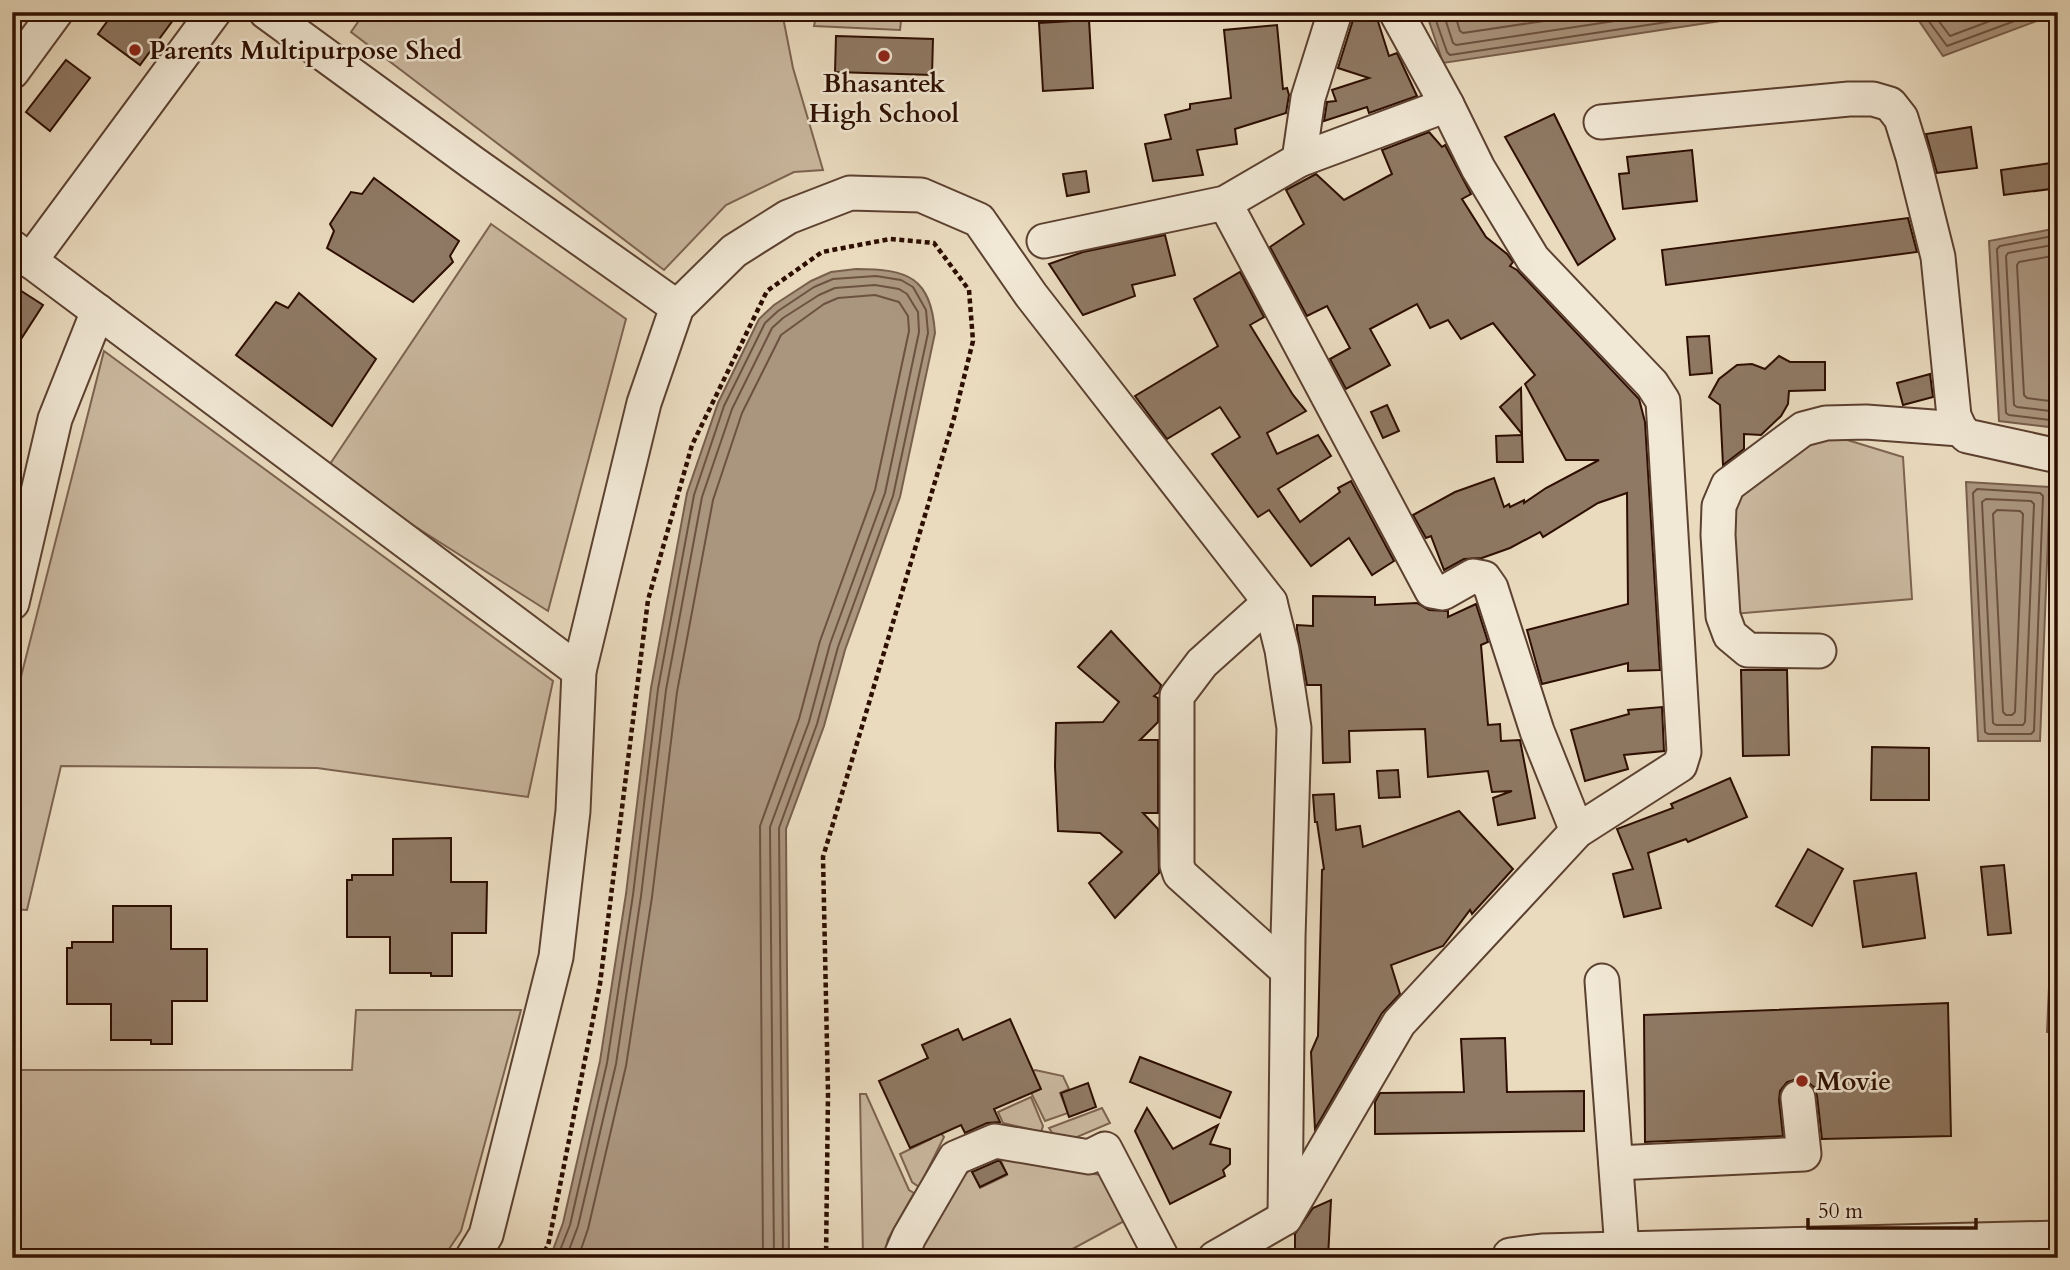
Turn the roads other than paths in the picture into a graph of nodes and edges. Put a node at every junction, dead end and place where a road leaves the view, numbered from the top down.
1 (56, 12) edge
2 (214, 12) edge
3 (266, 12) edge
4 (1335, 12) edge
5 (1396, 12) edge
6 (12, 72) edge
7 (1447, 105) junction
8 (1601, 122) dead end
9 (1298, 160) junction
10 (1225, 203) junction
11 (1044, 241) dead end
12 (21, 254) edge
13 (677, 307) junction
14 (98, 311) junction
15 (1960, 429) junction
16 (2058, 456) edge
17 (1270, 602) junction
18 (12, 603) edge
19 (1819, 651) dead end
20 (579, 671) junction
21 (1577, 831) junction
22 (1287, 970) junction
23 (1602, 981) dead end
24 (1798, 1098) dead end
25 (1616, 1163) junction
26 (1285, 1218) junction
27 (2058, 1238) edge
28 (1622, 1249) junction
29 (472, 1258) edge
30 (900, 1258) edge
31 (1162, 1258) edge
32 (1215, 1258) edge
33 (1509, 1258) edge

1 - 6 street
2 - 12 street
3 - 13 street
4 - 9 street
5 - 7 street
7 - 9 street
7 - 21 street
8 - 15 street
9 - 10 street
10 - 11 street
10 - 21 street
12 - 14 street
13 - 17 street
13 - 20 street
14 - 18 street
14 - 20 street
15 - 16 street
15 - 19 street
17 - 22 street
17 - 22 street
20 - 29 street
21 - 26 street
22 - 26 street
23 - 25 street
24 - 25 street
25 - 28 street
26 - 32 street
27 - 28 street
28 - 33 street
30 - 31 street

